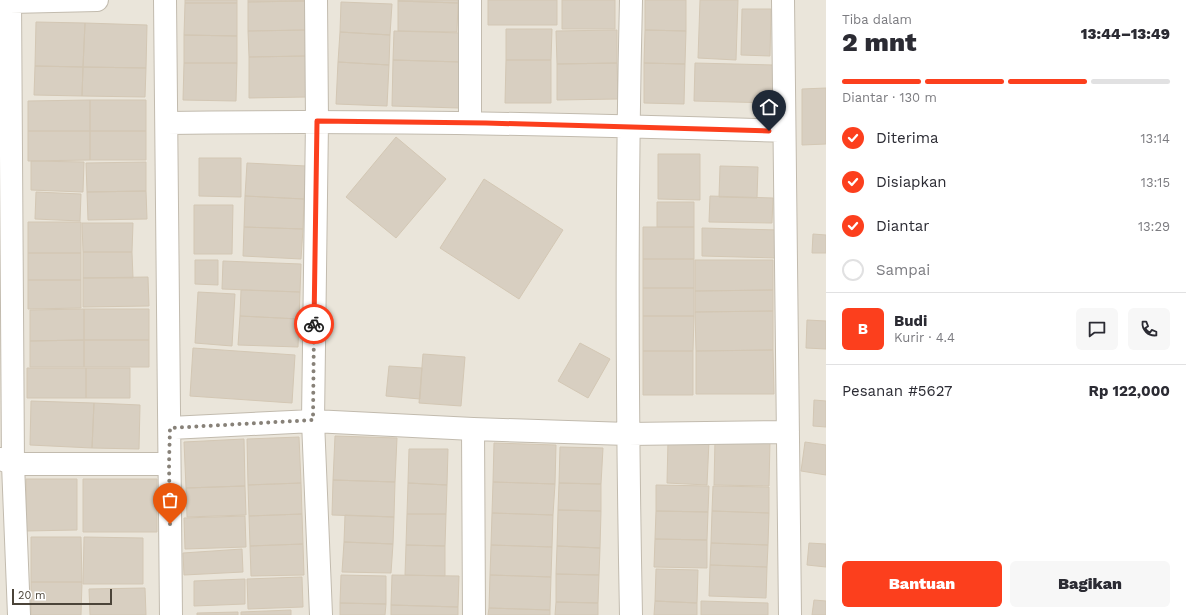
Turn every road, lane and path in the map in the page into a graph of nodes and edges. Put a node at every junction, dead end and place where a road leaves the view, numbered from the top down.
1 (97, 0) edge
2 (165, 0) edge
3 (316, 0) edge
4 (470, 0) edge
5 (631, 0) edge
6 (783, 0) edge
7 (6, 3) edge
8 (317, 121) junction
9 (470, 122) junction
10 (167, 123) junction
11 (628, 126) junction
12 (784, 131) junction
13 (313, 420) junction
14 (170, 428) junction
15 (473, 429) junction
16 (788, 432) junction
17 (628, 434) junction
18 (7, 461) edge
19 (169, 464) junction
20 (19, 615) edge
21 (171, 615) edge
22 (321, 615) edge
23 (474, 615) edge
24 (630, 615) edge
25 (790, 615) edge

1 - 7 street
2 - 10 street
3 - 8 street
4 - 9 street
5 - 11 street
6 - 12 street
7 - 18 street
8 - 9 street
8 - 10 street
8 - 13 street
9 - 11 street
10 - 14 street
11 - 12 street
11 - 17 street
12 - 16 street
13 - 14 street
13 - 15 street
13 - 22 street
14 - 19 street
15 - 17 street
15 - 23 street
16 - 17 street
16 - 25 street
17 - 24 street
18 - 19 street
18 - 20 street
19 - 21 street

